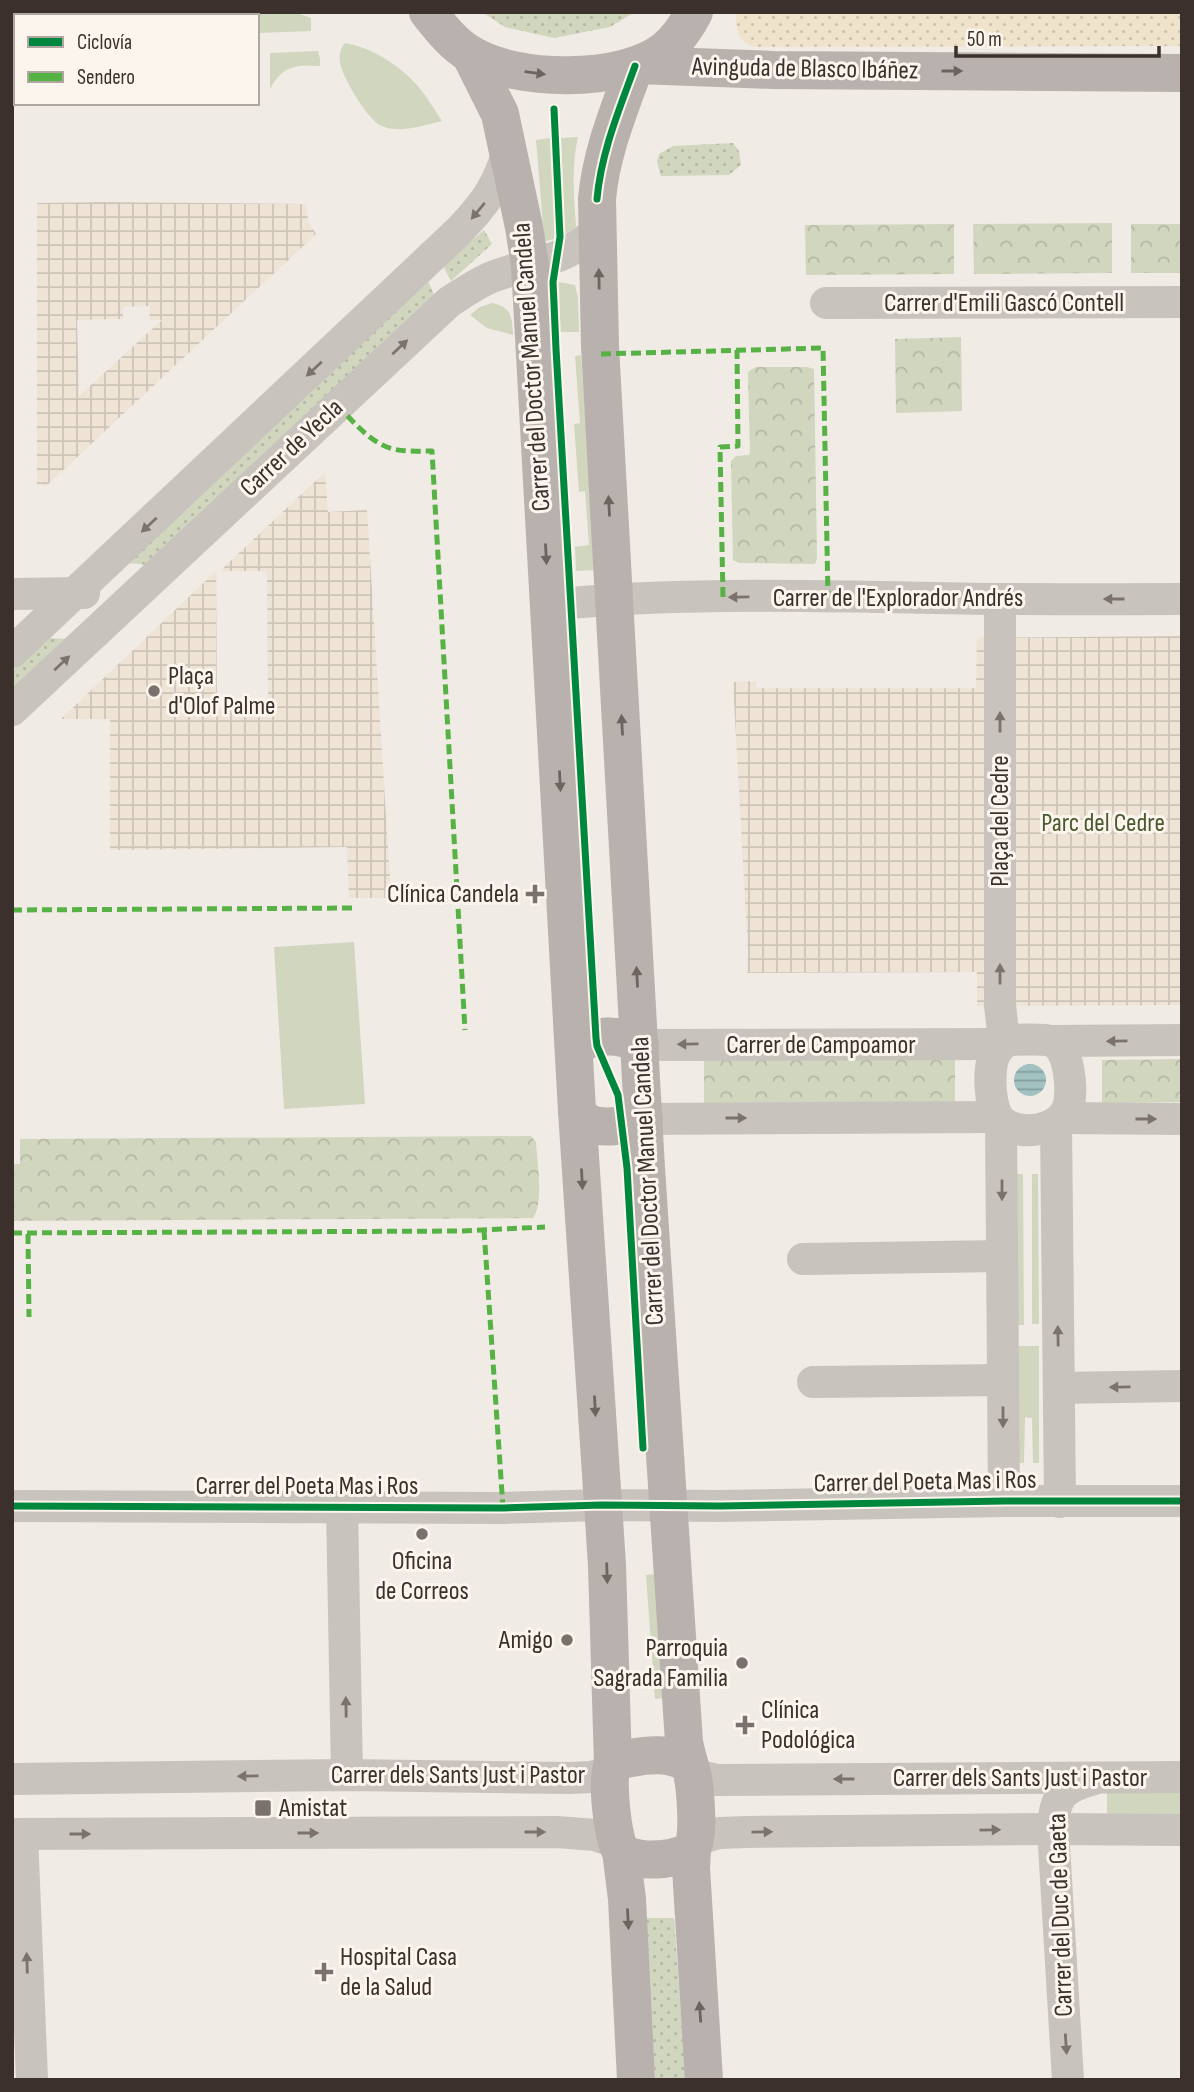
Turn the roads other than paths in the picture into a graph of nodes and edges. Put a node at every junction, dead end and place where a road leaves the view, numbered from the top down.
1 (428, 12) edge
2 (694, 12) edge
3 (470, 54) junction
4 (637, 66) junction
5 (1182, 73) edge
6 (508, 151) junction
7 (598, 228) junction
8 (530, 265) junction
9 (1182, 302) edge
10 (826, 303) dead end
11 (74, 593) junction
12 (12, 594) edge
13 (135, 594) junction
14 (1182, 598) edge
15 (614, 599) junction
16 (1000, 599) junction
17 (549, 606) junction
18 (12, 652) edge
19 (12, 710) edge
20 (1182, 1040) edge
21 (1052, 1041) junction
22 (1005, 1042) junction
23 (640, 1045) junction
24 (575, 1046) junction
25 (578, 1111) junction
26 (643, 1119) junction
27 (999, 1119) junction
28 (1182, 1119) edge
29 (1059, 1121) junction
30 (1002, 1256) junction
31 (803, 1259) dead end
32 (1003, 1380) junction
33 (813, 1382) dead end
34 (1182, 1386) edge
35 (1059, 1388) junction
36 (1004, 1501) junction
37 (1182, 1501) edge
38 (1060, 1502) junction
39 (602, 1505) junction
40 (669, 1505) junction
41 (12, 1506) edge
42 (342, 1507) junction
43 (690, 1768) junction
44 (611, 1769) junction
45 (347, 1775) junction
46 (1100, 1777) junction
47 (1182, 1777) edge
48 (12, 1779) edge
49 (1053, 1829) junction
50 (1182, 1830) edge
51 (17, 1834) edge
52 (694, 1844) junction
53 (619, 1847) junction
54 (21, 2016) edge
55 (32, 2080) edge
56 (636, 2080) edge
57 (704, 2080) edge
58 (1068, 2080) edge

1 - 3 main road
2 - 4 main road
3 -> 4 main road
3 - 6 main road, Carrer del Doctor Manuel Candela
4 -> 5 main road, Avinguda de Blasco Ibáñez
4 - 7 main road, Carrer del Doctor Manuel Candela
6 - 8 main road, Carrer del Doctor Manuel Candela
6 -> 11 street, Carrer de Yecla
7 - 8 street, Carrer de Yecla
15 -> 7 main road, Carrer del Doctor Manuel Candela
13 -> 8 street, Carrer de Yecla
8 -> 17 main road, Carrer del Doctor Manuel Candela
9 - 10 street, Carrer d'Emili Gascó Contell
11 - 12 street
11 - 13 street
11 - 18 street, Carrer de Yecla
19 -> 13 street, Carrer de Yecla
14 -> 16 street, Carrer de l'Explorador Andrés
16 -> 15 street, Carrer de l'Explorador Andrés
15 - 17 street
23 -> 15 main road, Carrer del Doctor Manuel Candela
22 -> 16 street, Plaça del Cedre
17 -> 24 main road, Carrer del Doctor Manuel Candela
20 -> 21 street
21 - 22 street
21 - 29 street
22 -> 23 street, Carrer de Campoamor
22 - 27 street
23 - 24 main road
23 - 26 main road, Carrer del Doctor Manuel Candela
24 - 25 main road, Carrer del Doctor Manuel Candela
25 - 26 main road
25 -> 39 main road, Carrer del Doctor Manuel Candela
26 -> 27 street
26 - 40 main road, Carrer del Doctor Manuel Candela
27 - 29 street
27 -> 30 street
29 -> 28 street
35 -> 29 street
30 - 31 street
30 - 32 street
32 - 33 street
32 -> 36 street
34 -> 35 street
35 - 38 street
36 - 38 street, Carrer del Poeta Mas i Ros
36 - 40 street, Carrer del Poeta Mas i Ros
37 - 38 street, Carrer del Poeta Mas i Ros
39 - 40 street, Carrer del Poeta Mas i Ros
39 - 42 street, Carrer del Poeta Mas i Ros
39 -> 44 main road, Carrer del Doctor Manuel Candela
40 - 43 main road, Carrer del Doctor Manuel Candela
41 - 42 street, Carrer del Poeta Mas i Ros
45 -> 42 street
43 - 44 main road
46 -> 43 street, Carrer dels Sants Just i Pastor
43 - 52 main road
44 - 45 street, Carrer dels Sants Just i Pastor
44 - 53 main road
45 -> 48 street, Carrer dels Sants Just i Pastor
46 - 47 street, Carrer dels Sants Just i Pastor
46 - 49 street, Carrer del Duc de Gaeta
49 - 50 street, Carrer dels Sants Just i Pastor
52 -> 49 street, Carrer dels Sants Just i Pastor
49 -> 58 street, Carrer del Duc de Gaeta
51 -> 53 street
54 -> 51 street
52 - 53 main road
57 -> 52 main road
53 -> 56 main road
54 - 55 street

